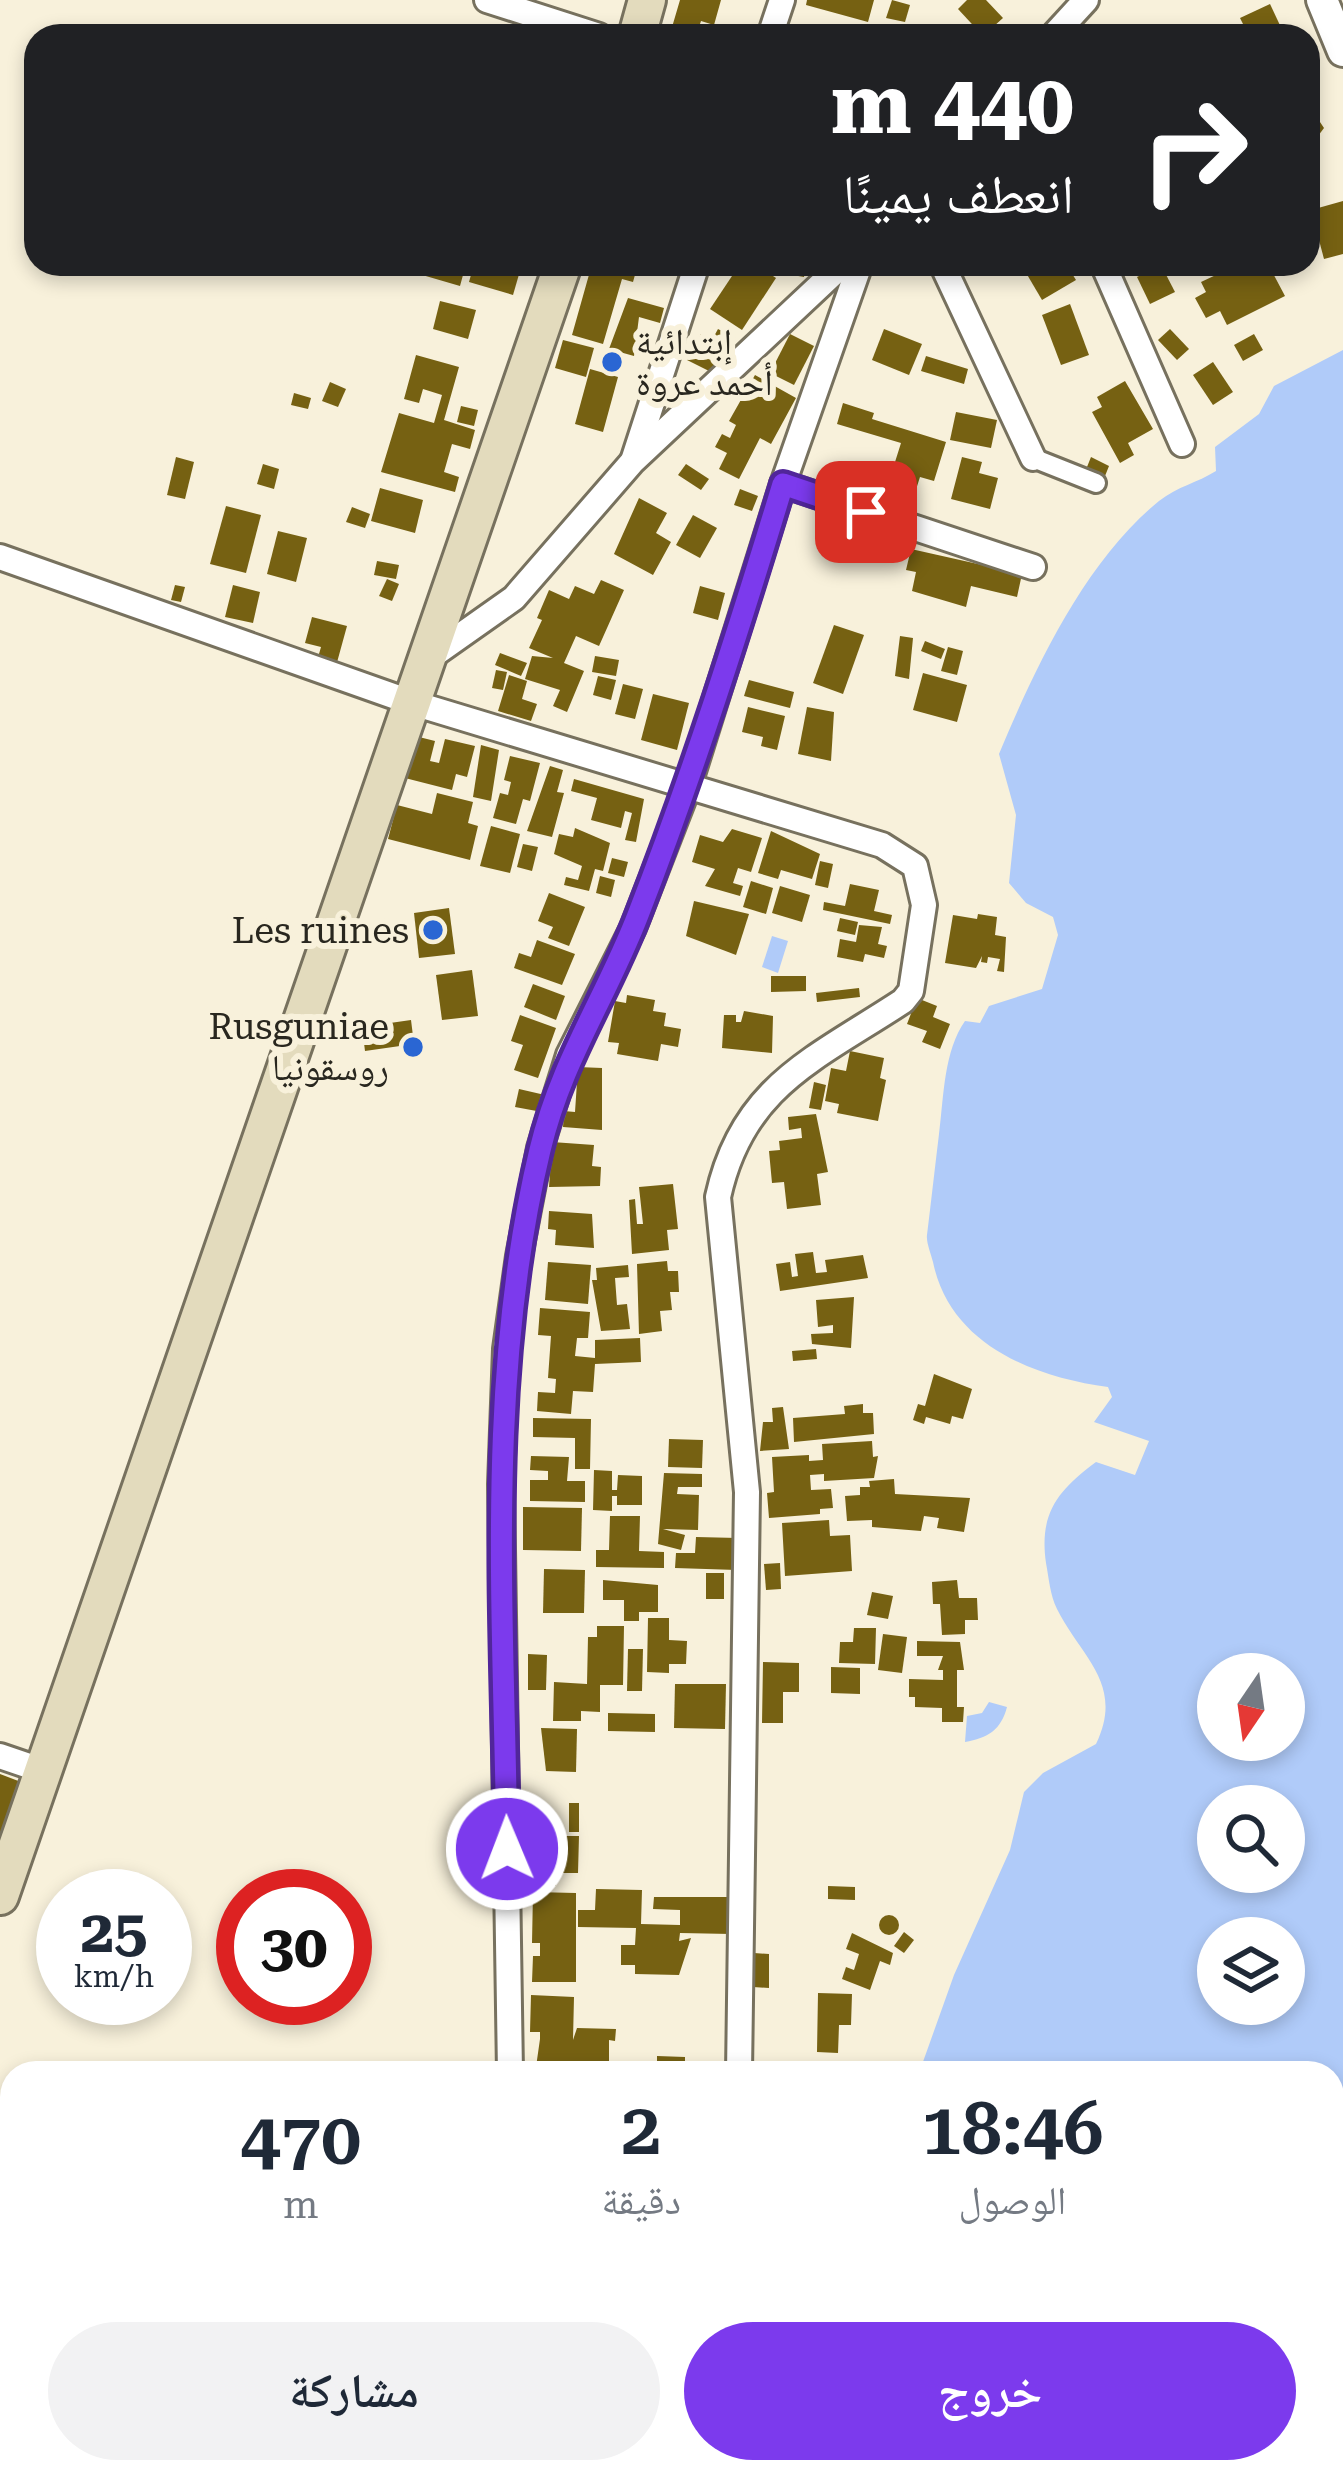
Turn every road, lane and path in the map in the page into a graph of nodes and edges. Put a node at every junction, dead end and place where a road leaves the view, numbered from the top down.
1 (487, 0) edge
2 (1086, 0) edge
3 (1322, 0) edge
4 (562, 24) edge
5 (1064, 24) edge
6 (1343, 51) edge
7 (559, 276) edge
8 (693, 276) edge
9 (830, 276) edge
10 (856, 276) edge
11 (948, 276) edge
12 (1108, 276) edge
13 (670, 346) junction
14 (686, 410) junction
15 (1182, 444) dead end
16 (1033, 458) joint
17 (633, 460) junction
18 (1096, 483) dead end
19 (783, 484) junction
20 (0, 557) edge
21 (1033, 567) dead end
22 (428, 658) junction
23 (413, 703) junction
24 (689, 784) junction
25 (0, 1756) edge
26 (41, 1769) junction
27 (1, 1889) edge
28 (510, 2061) edge
29 (740, 2061) edge

1 - 4 street
2 - 5 street
3 - 6 street
7 - 22 main road
8 - 13 street
9 - 14 street
10 - 19 street
11 - 16 street
12 - 15 street
13 - 14 street
13 - 17 street
14 - 17 street
16 - 18 street
17 - 22 street
19 - 21 street
19 - 24 street
20 - 23 street
22 - 23 main road
23 - 24 street
23 - 26 main road
24 - 28 street
24 - 29 street
25 - 26 street
26 - 27 main road

